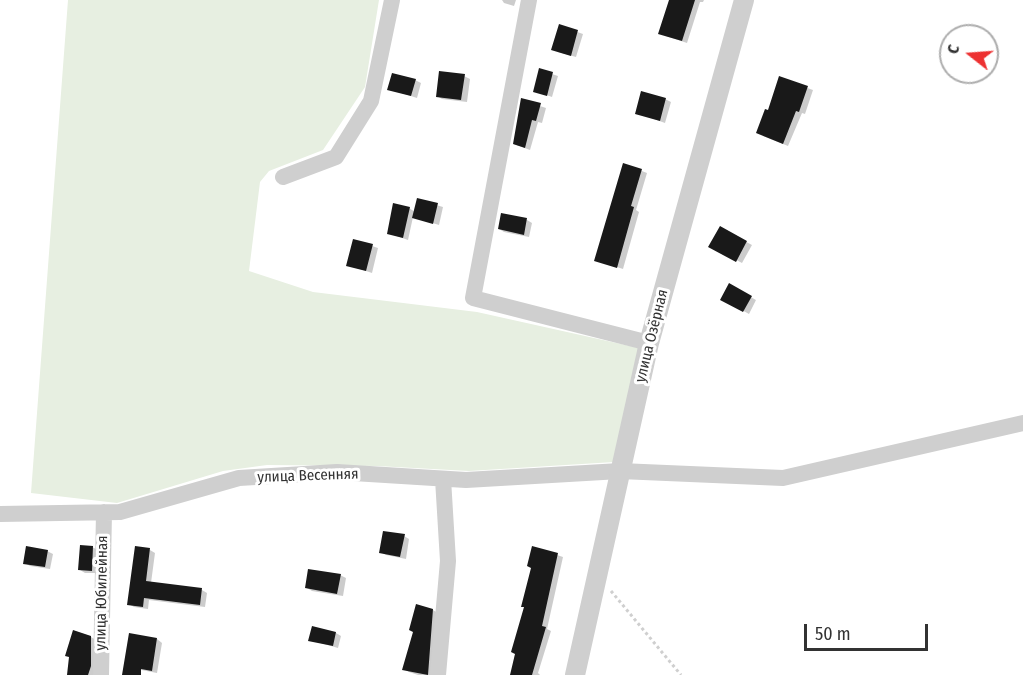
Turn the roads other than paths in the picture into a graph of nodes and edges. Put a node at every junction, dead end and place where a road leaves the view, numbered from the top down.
1 (392, 0) edge
2 (529, 0) edge
3 (744, 0) edge
4 (283, 177) dead end
5 (649, 344) junction
6 (1023, 423) edge
7 (620, 471) junction
8 (443, 479) junction
9 (104, 512) junction
10 (0, 514) edge
11 (101, 675) edge
12 (438, 675) edge
13 (575, 675) edge

1 - 4 street
2 - 5 street
3 - 5 street, улица Озёрная
5 - 7 street, улица Озёрная
6 - 7 street, улица Весенняя
7 - 8 street, улица Весенняя
7 - 13 street, улица Озёрная
8 - 9 street, улица Весенняя
8 - 12 street
9 - 10 street, улица Весенняя
9 - 11 street, улица Юбилейная

